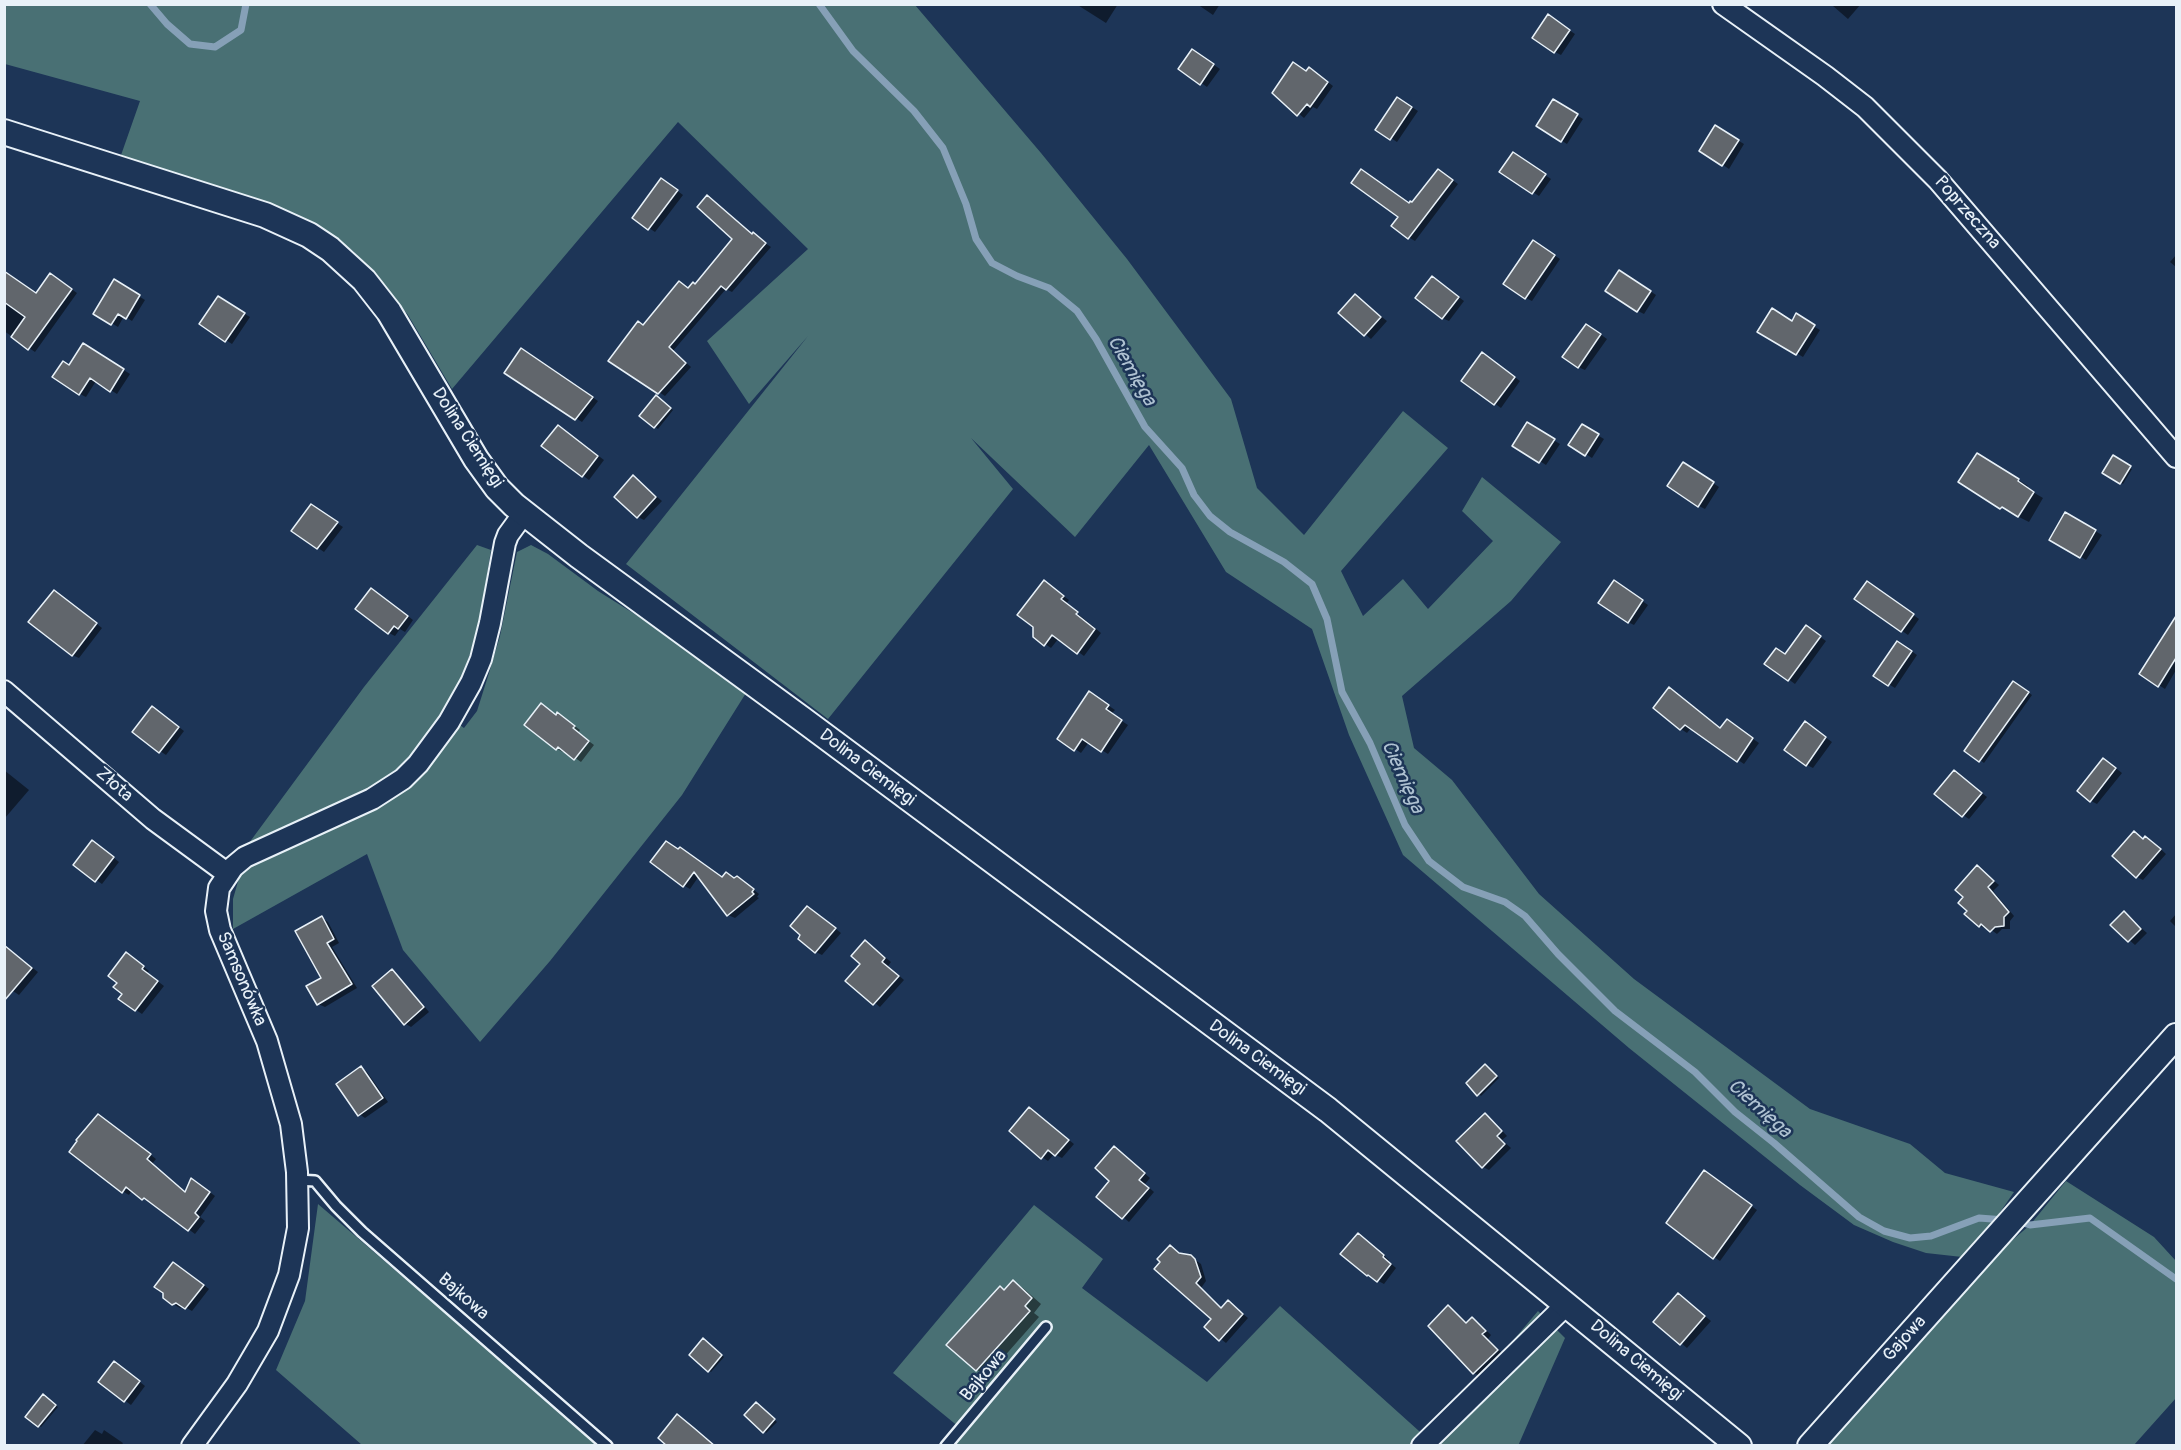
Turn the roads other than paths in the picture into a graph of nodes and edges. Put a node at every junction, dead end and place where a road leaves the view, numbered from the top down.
1 (1723, 4) edge
2 (4, 132) edge
3 (2176, 457) edge
4 (524, 513) junction
5 (4, 691) edge
6 (228, 874) junction
7 (2176, 1036) edge
8 (297, 1180) junction
9 (1567, 1304) junction
10 (1046, 1328) dead end
11 (192, 1446) edge
12 (607, 1446) edge
13 (946, 1446) edge
14 (1422, 1446) edge
15 (1739, 1446) edge
16 (1810, 1446) edge

1 - 3 street, Poprzeczna
2 - 4 street, Dolina Ciemięgi
4 - 6 street, Samsonówka
4 - 9 street, Dolina Ciemięgi
5 - 6 street, Złota
6 - 8 street, Samsonówka
7 - 16 street, Gajowa
8 - 11 street, Samsonówka
8 - 12 lane, Bajkowa
9 - 14 street
9 - 15 street, Dolina Ciemięgi
10 - 13 lane, Bajkowa

